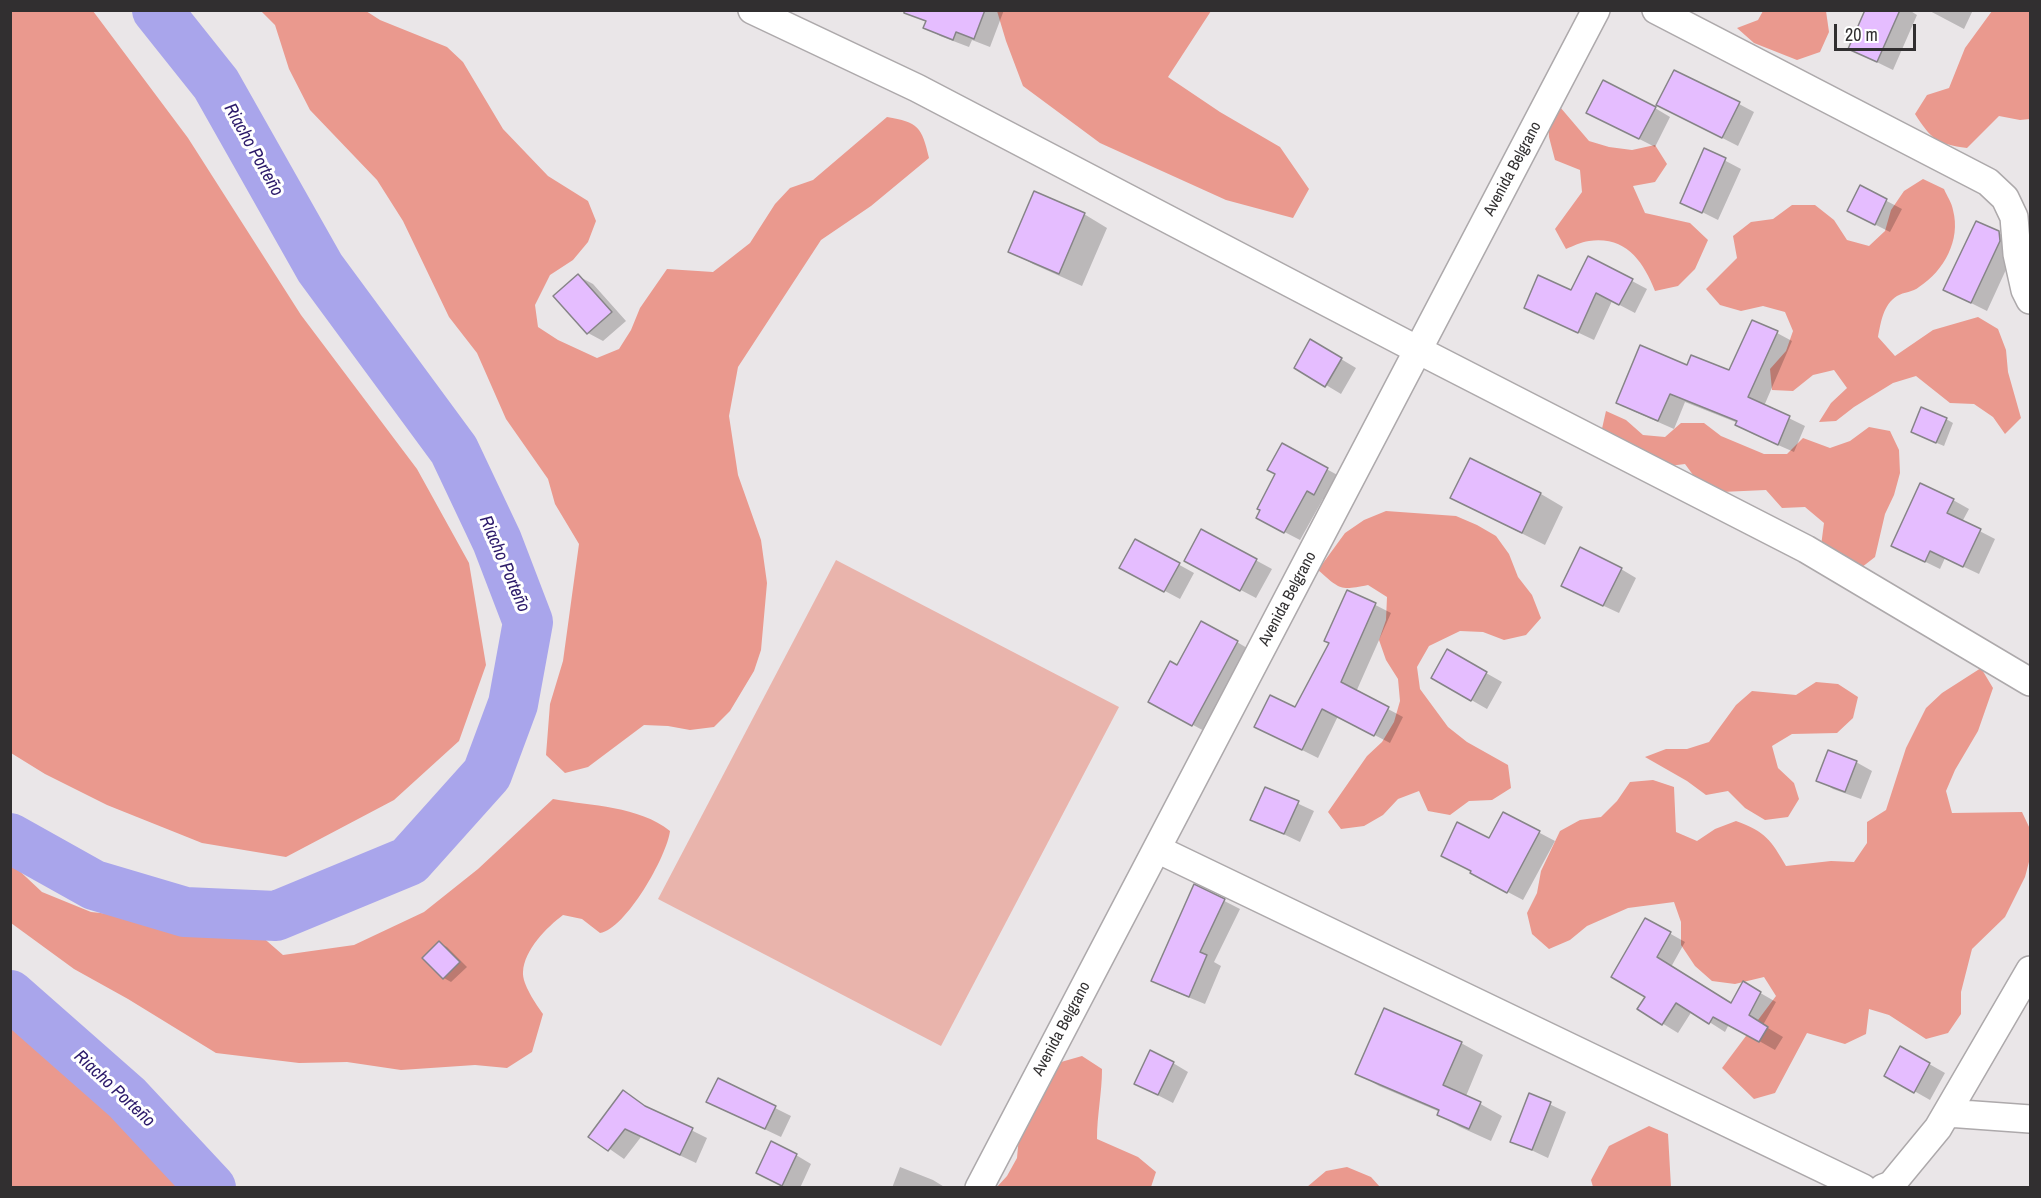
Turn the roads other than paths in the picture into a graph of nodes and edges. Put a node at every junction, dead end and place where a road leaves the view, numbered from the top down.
1 (753, 10) edge
2 (1596, 10) edge
3 (1656, 10) edge
4 (2031, 300) edge
5 (1418, 350) junction
6 (2031, 682) edge
7 (1156, 849) junction
8 (2031, 970) edge
9 (1947, 1113) junction
10 (2031, 1119) edge
11 (1888, 1187) edge
12 (979, 1188) edge
13 (1863, 1188) edge

1 - 5 street
2 - 5 street, Avenida Belgrano
3 - 4 street
5 - 6 street
5 - 7 street, Avenida Belgrano
7 - 12 street, Avenida Belgrano
7 - 13 street
8 - 9 street
9 - 10 street
9 - 11 street

